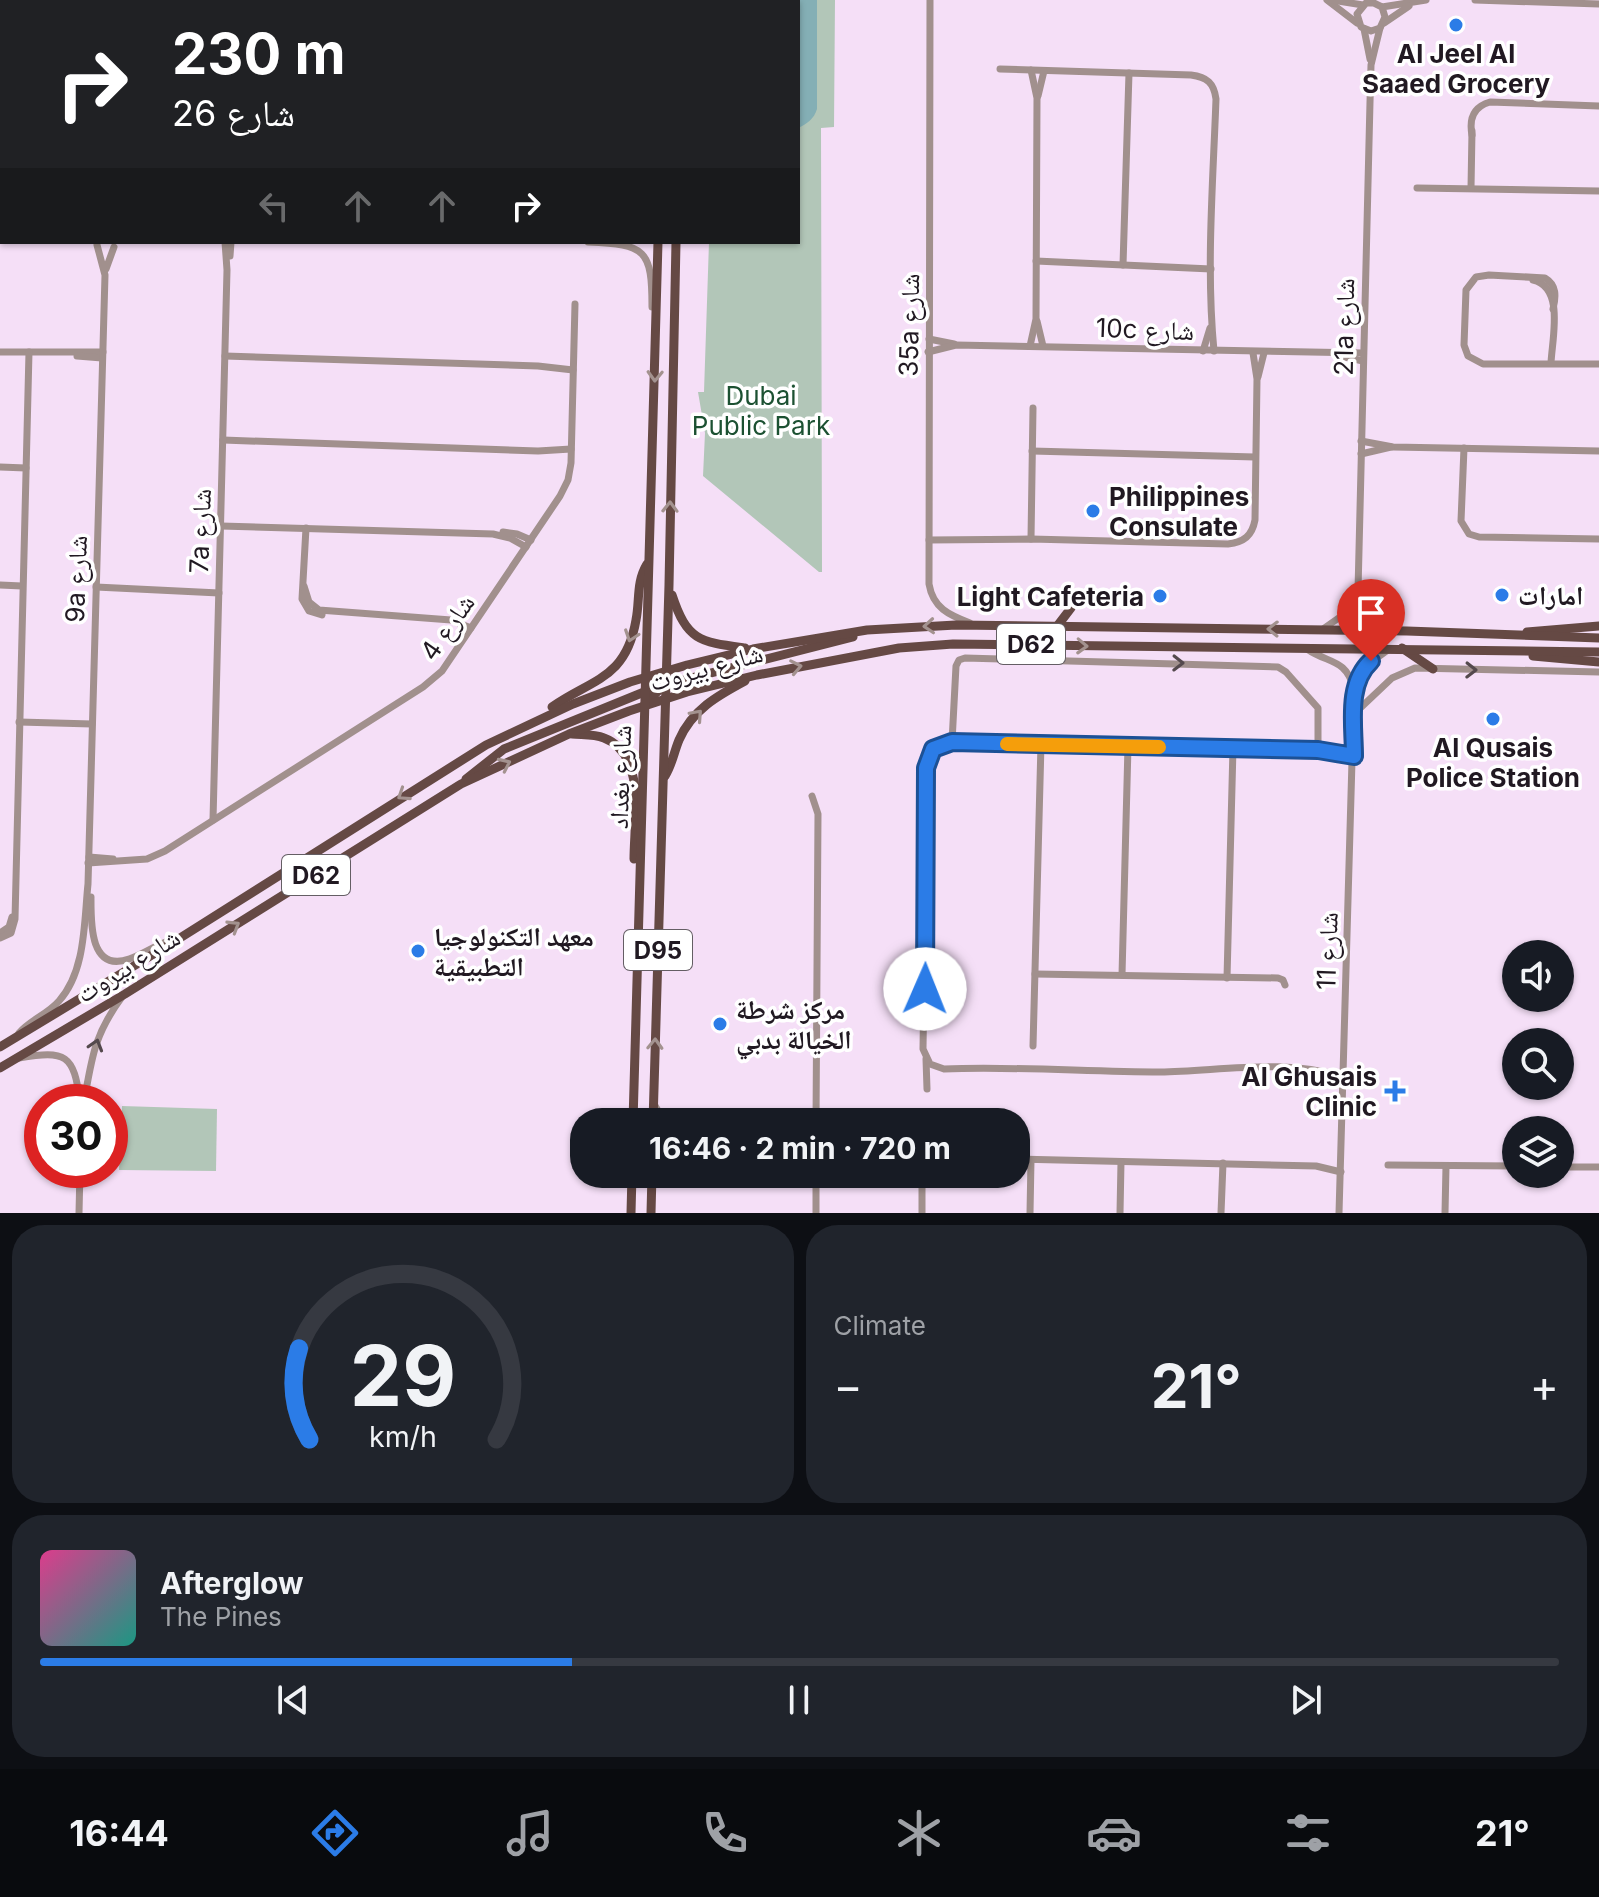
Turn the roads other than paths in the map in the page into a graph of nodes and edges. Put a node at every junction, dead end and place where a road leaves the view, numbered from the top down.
1 (930, 0) edge
2 (1330, 0) edge
3 (1426, 0) edge
4 (1475, 0) edge
5 (1554, 2) edge
6 (1415, 3) junction
7 (1599, 4) edge
8 (1363, 5) junction
9 (1382, 7) junction
10 (1382, 25) junction
11 (1361, 26) junction
12 (1371, 65) junction
13 (1000, 69) dead end
14 (1031, 70) junction
15 (1044, 71) junction
16 (1129, 73) junction
17 (1037, 98) junction
18 (1599, 106) edge
19 (1417, 188) dead end
20 (1471, 188) junction
21 (1599, 191) edge
22 (96, 244) edge
23 (117, 244) edge
24 (228, 244) edge
25 (621, 244) edge
26 (658, 244) edge
27 (676, 244) edge
28 (1036, 261) junction
29 (1123, 265) junction
30 (1211, 269) junction
31 (105, 275) junction
32 (575, 304) dead end
33 (1036, 319) junction
34 (1210, 326) junction
35 (656, 336) junction
36 (929, 339) junction
37 (956, 345) junction
38 (1030, 346) junction
39 (1043, 346) junction
40 (1203, 351) junction
41 (1214, 351) junction
42 (0, 352) edge
43 (29, 352) junction
44 (928, 352) junction
45 (1253, 353) junction
46 (1264, 353) junction
47 (102, 355) junction
48 (225, 356) junction
49 (1363, 357) junction
50 (1551, 363) junction
51 (1599, 364) edge
52 (573, 368) junction
53 (1257, 379) junction
54 (1033, 408) dead end
55 (223, 440) junction
56 (1361, 441) junction
57 (1393, 447) junction
58 (1464, 448) junction
59 (1032, 451) junction
60 (1599, 451) edge
61 (571, 452) junction
62 (1361, 454) junction
63 (1255, 457) junction
64 (0, 467) edge
65 (26, 468) junction
66 (221, 526) junction
67 (306, 528) junction
68 (929, 536) junction
69 (1031, 539) junction
70 (1599, 539) edge
71 (528, 543) junction
72 (649, 562) junction
73 (0, 585) edge
74 (669, 585) junction
75 (22, 586) junction
76 (96, 590) junction
77 (1358, 591) junction
78 (219, 593) junction
79 (1071, 608) dead end
80 (474, 625) junction
81 (976, 625) junction
82 (1058, 625) junction
83 (1599, 626) edge
84 (867, 630) junction
85 (1322, 630) junction
86 (1401, 631) junction
87 (1515, 634) junction
88 (1599, 638) edge
89 (1390, 648) junction
90 (1402, 648) junction
91 (753, 649) junction
92 (1307, 649) junction
93 (1599, 652) edge
94 (1518, 653) junction
95 (1599, 662) edge
96 (1433, 669) junction
97 (666, 671) junction
98 (1599, 672) edge
99 (757, 675) junction
100 (645, 677) junction
101 (666, 686) junction
102 (1354, 691) junction
103 (645, 693) junction
104 (666, 699) junction
105 (644, 706) junction
106 (1354, 714) junction
107 (544, 715) junction
108 (19, 722) junction
109 (92, 724) junction
110 (569, 734) junction
111 (952, 742) junction
112 (1041, 744) junction
113 (1128, 746) junction
114 (1354, 746) junction
115 (1233, 748) junction
116 (1318, 750) junction
117 (1331, 751) junction
118 (1354, 756) junction
119 (663, 779) junction
120 (461, 784) junction
121 (213, 793) junction
122 (812, 796) dead end
123 (226, 812) junction
124 (213, 820) junction
125 (88, 860) junction
126 (88, 884) junction
127 (638, 923) junction
128 (0, 936) edge
129 (180, 938) junction
130 (1035, 974) junction
131 (1122, 975) junction
132 (1227, 978) junction
133 (1285, 985) dead end
134 (125, 994) junction
135 (17, 1037) junction
136 (924, 1040) junction
137 (1033, 1046) dead end
138 (0, 1047) edge
139 (17, 1059) junction
140 (926, 1059) junction
141 (1345, 1066) junction
142 (0, 1068) edge
143 (955, 1068) junction
144 (1320, 1070) junction
145 (1344, 1077) junction
146 (78, 1084) edge
147 (86, 1084) edge
148 (927, 1089) dead end
149 (654, 1104) junction
150 (633, 1108) edge
151 (654, 1108) edge
152 (656, 1108) edge
153 (816, 1108) edge
154 (1031, 1160) joint
155 (1341, 1161) junction
156 (1121, 1162) junction
157 (1223, 1163) junction
158 (1388, 1165) dead end
159 (1316, 1166) junction
160 (1446, 1166) junction
161 (1502, 1166) edge
162 (1574, 1167) edge
163 (1599, 1167) edge
164 (1341, 1172) junction
165 (80, 1188) edge
166 (632, 1188) edge
167 (652, 1188) edge
168 (816, 1188) edge
169 (923, 1188) edge
170 (79, 1213) edge
171 (631, 1213) edge
172 (651, 1213) edge
173 (816, 1213) edge
174 (922, 1213) edge
175 (1030, 1213) edge
176 (1120, 1213) edge
177 (1221, 1213) edge
178 (1339, 1213) edge
179 (1445, 1213) edge

1 - 36 street, 35a شارع
2 - 8 street
2 - 11 street
3 - 6 street
4 - 5 street
5 - 7 street
6 - 9 street
6 - 10 street
8 - 9 street
8 - 11 street
9 - 10 street
10 - 11 street
10 - 12 street, 21a شارع
11 - 12 street, 21a شارع
12 - 49 street, 21a شارع
13 - 14 street
14 - 15 street
14 - 17 street
15 - 16 street
15 - 17 street
16 - 29 street
16 - 30 street
17 - 28 street
18 - 20 street
19 - 20 street
20 - 21 street
22 - 23 street
22 - 31 street, 9a شارع
23 - 31 street, 9a شارع
24 - 48 street, 7a شارع
25 - 35 street
26 - 35 main road, شارع بغداد / D95
74 -> 27 main road, شارع بغداد / D95
28 - 29 street
28 - 33 street
29 - 30 street
30 - 34 street
31 - 47 street, 9a شارع
32 - 52 street, شارع 4
33 - 38 street
33 - 39 street
34 - 40 street
34 - 41 street
35 -> 72 main road, شارع بغداد / D95
36 - 37 street, 10c شارع
36 - 44 street, 35a شارع
37 - 38 street, 10c شارع
37 - 44 street, 10c شارع
38 - 39 street, 10c شارع
39 - 40 street, 10c شارع
40 - 41 street, 10c شارع
41 - 45 street, 10c شارع
42 - 43 street
43 - 47 street
43 - 65 street
44 - 68 street, 35a شارع
45 - 46 street, 10c شارع
45 - 53 street
46 - 49 street, 10c شارع
46 - 53 street
47 - 76 street, 9a شارع
48 - 52 street
48 - 55 street, 7a شارع
49 - 56 street, 21a شارع
50 - 50 street
50 - 51 street
52 - 61 street, شارع 4
53 - 63 street
54 - 59 street
55 - 61 street
55 - 66 street, 7a شارع
56 - 57 street
56 - 62 street, 21a شارع
57 - 58 street
57 - 62 street
58 - 60 street
58 - 70 street
59 - 63 street
59 - 69 street
61 - 71 street, شارع 4
62 - 77 street, 21a شارع
63 - 69 street
64 - 65 street
65 - 75 street
66 - 67 street
66 - 78 street, 7a شارع
67 - 71 street
67 - 80 street
68 - 69 street
68 - 81 street, 35a شارع
71 - 80 street, شارع 4
72 - 100 main road, شارع بغداد / D95
72 -> 107 main road
73 - 75 street
74 - 91 main road
74 - 97 main road, شارع بغداد / D95
75 - 108 street
76 - 78 street
76 - 109 street, 9a شارع
77 - 85 street
77 - 86 street
78 - 121 street, 7a شارع
79 - 82 main road
80 - 123 street, شارع 4
81 - 82 main road, شارع بيروت / D62
81 -> 84 main road, شارع بيروت / D62
85 -> 82 main road, شارع بيروت / D62
83 - 87 main road, شارع بيروت / D62
84 - 91 main road, شارع بيروت / D62
84 - 101 main road
85 - 86 main road, شارع بيروت / D62
86 - 87 main road, شارع بيروت / D62
87 - 88 main road, شارع بيروت / D62
89 - 90 main road, شارع بيروت / D62
89 - 92 main road, شارع بيروت / D62
89 - 102 street
90 - 94 main road, شارع بيروت / D62
90 - 96 main road
91 - 97 main road, شارع بيروت / D62
99 -> 92 main road, شارع بيروت / D62
92 - 102 street
93 - 94 main road, شارع بيروت / D62
94 - 95 main road, شارع بيروت / D62
96 -> 98 street
96 - 106 street
97 - 100 main road, شارع بيروت / D62
97 - 101 main road, شارع بغداد / D95
97 - 103 main road
99 - 104 main road, شارع بيروت / D62
119 -> 99 main road
100 - 103 main road, شارع بغداد / D95
100 - 107 main road, شارع بيروت / D62
101 - 104 main road, شارع بغداد / D95
101 - 105 main road
102 - 106 street, شارع 11
103 - 105 main road, شارع بغداد / D95
103 - 120 main road
104 - 105 main road, شارع بيروت / D62
104 - 119 main road, شارع بغداد / D95
105 - 110 main road, شارع بيروت / D62
105 - 127 main road, شارع بغداد / D95
106 - 114 street, شارع 11
107 -> 129 main road, شارع بيروت / D62
108 - 109 street
108 - 128 street
109 - 125 street, 9a شارع
120 -> 110 main road, شارع بيروت / D62
110 - 127 main road
111 - 112 street
111 -> 116 street
111 - 136 street
112 - 113 street
112 - 130 street
113 - 115 street
113 - 131 street
114 - 117 street
114 - 118 street, شارع 11
115 - 116 street
115 - 132 street
116 - 117 street
117 - 118 street
118 - 141 street, شارع 11
149 -> 119 main road, شارع بغداد / D95
134 -> 120 main road, شارع بيروت / D62
121 - 123 street
121 - 124 street, 7a شارع
122 - 153 street
123 - 124 street, شارع 4
124 - 125 street, شارع 4
125 - 126 street, 9a شارع
126 - 129 street, 9a شارع
126 - 135 street, 9a شارع
127 - 150 main road, شارع بغداد / D95
129 - 135 main road, شارع بيروت / D62
130 - 131 street
130 - 137 street
131 - 132 street
132 - 133 street
134 - 139 main road, شارع بيروت / D62
147 -> 134 street
135 - 138 main road, شارع بيروت / D62
136 - 140 street
136 - 143 street
139 - 142 main road, شارع بيروت / D62
139 - 146 street
140 - 143 street
140 - 148 street
141 - 144 street
141 - 145 street, شارع 11
143 - 144 street
144 - 145 street
145 - 155 street, شارع 11
149 - 151 main road, شارع بغداد / D95
149 - 152 street
154 - 156 street
154 - 175 street
155 - 159 street
155 - 164 street, شارع 11
156 - 157 street
156 - 176 street
157 - 159 street
157 - 177 street
158 - 160 street
159 - 164 street
160 - 161 street
160 - 179 street
162 - 163 street
164 - 178 street, شارع 11
165 - 170 street
166 - 171 main road
167 - 172 main road
168 - 173 street
169 - 174 street

